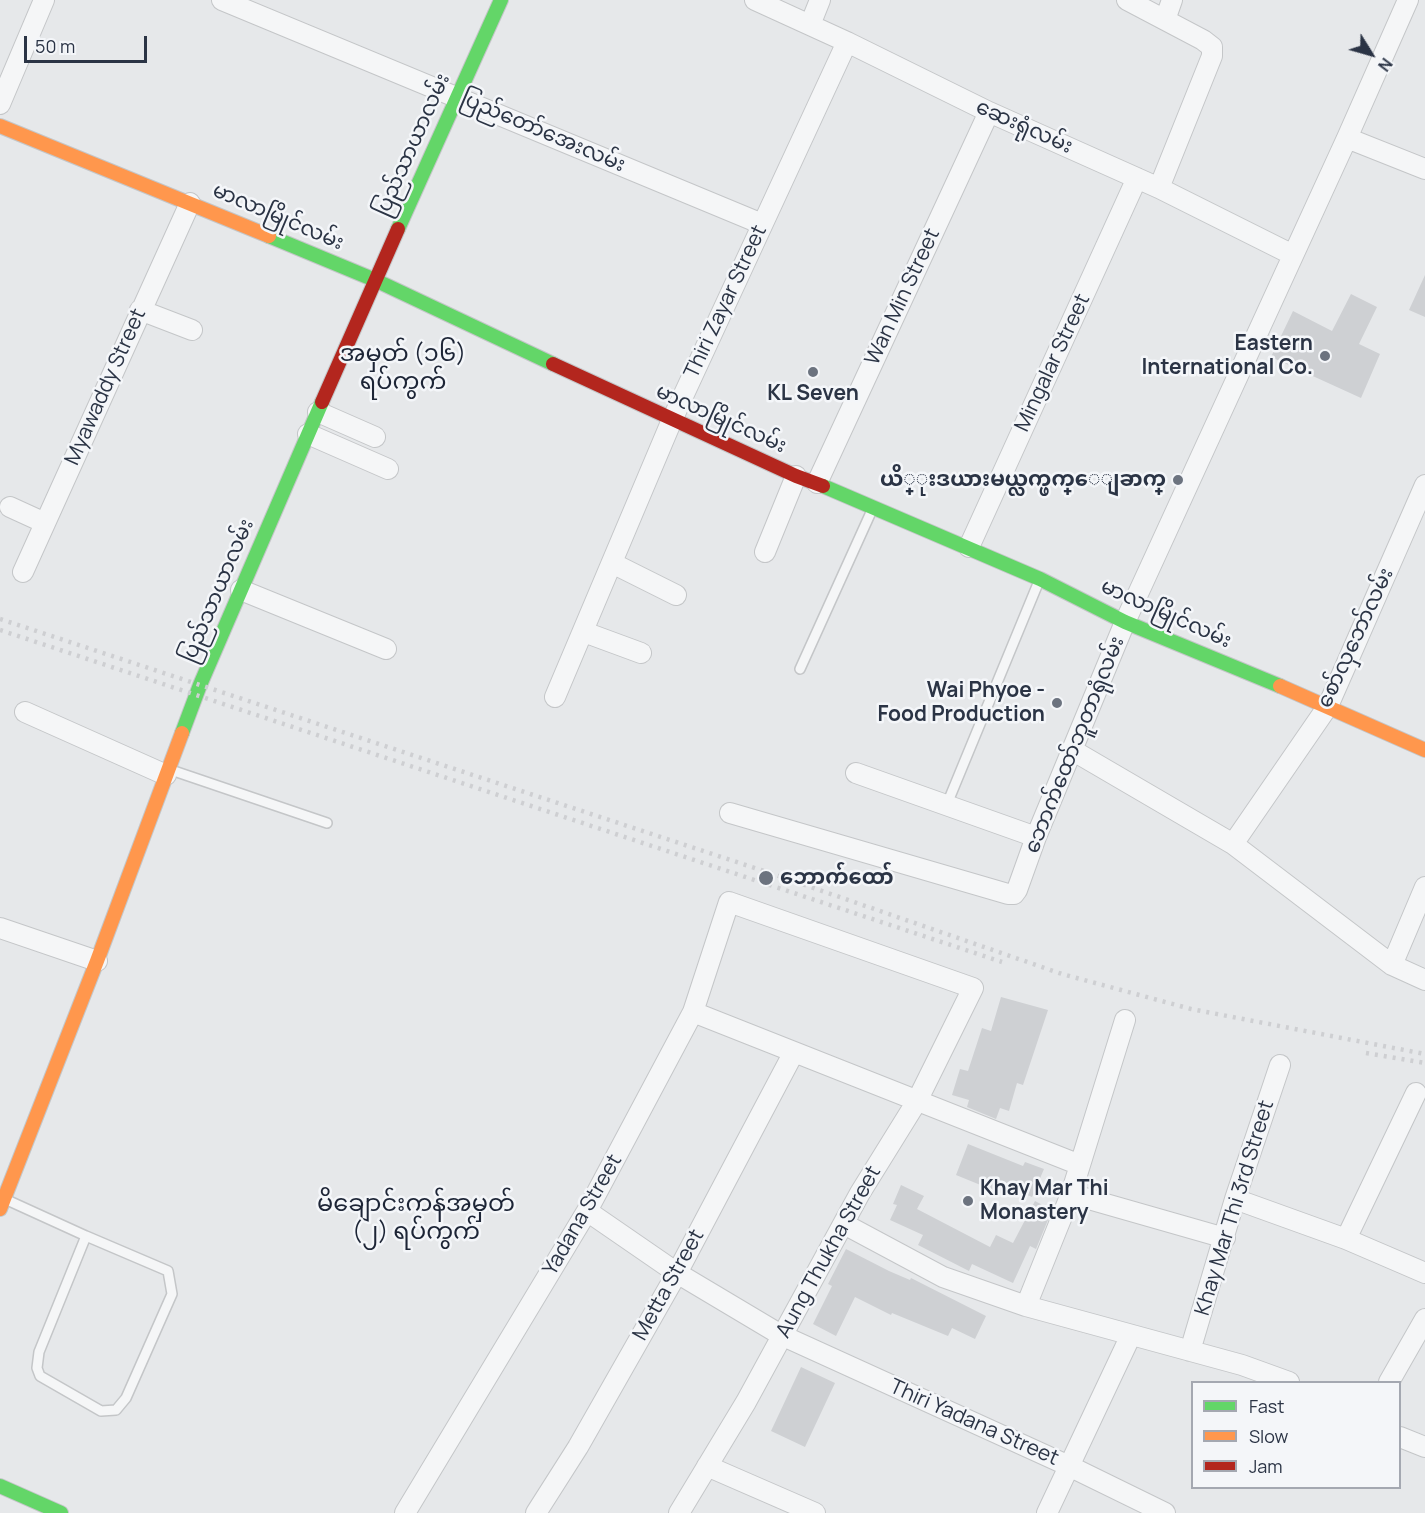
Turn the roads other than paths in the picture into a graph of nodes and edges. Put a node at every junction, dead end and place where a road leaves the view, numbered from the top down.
1 (44, 0) edge
2 (222, 0) edge
3 (501, 0) edge
4 (755, 0) edge
5 (820, 0) edge
6 (1127, 0) edge
7 (1172, 0) edge
8 (1408, 0) edge
9 (1165, 20) junction
10 (810, 25) junction
11 (847, 42) junction
12 (458, 96) junction
13 (0, 104) edge
14 (989, 112) junction
15 (0, 126) edge
16 (1347, 138) junction
17 (1425, 169) edge
18 (1137, 178) junction
19 (1159, 188) junction
20 (190, 203) junction
21 (762, 224) junction
22 (1293, 255) junction
23 (375, 280) junction
24 (140, 310) junction
25 (192, 330) dead end
26 (318, 412) junction
27 (672, 420) junction
28 (309, 434) junction
29 (375, 437) dead end
30 (388, 469) dead end
31 (796, 476) junction
32 (817, 483) junction
33 (1425, 484) edge
34 (10, 507) dead end
35 (873, 507) junction
36 (45, 523) junction
37 (969, 547) junction
38 (765, 552) dead end
39 (612, 563) junction
40 (23, 572) dead end
41 (1040, 579) junction
42 (241, 590) junction
43 (676, 595) dead end
44 (1125, 622) junction
45 (584, 632) junction
46 (386, 649) dead end
47 (641, 653) dead end
48 (800, 669) dead end
49 (555, 698) dead end
50 (1328, 706) junction
51 (25, 712) dead end
52 (1072, 750) junction
53 (1425, 750) edge
54 (167, 772) junction
55 (856, 773) dead end
56 (947, 804) junction
57 (730, 813) dead end
58 (327, 823) dead end
59 (1036, 837) junction
60 (1233, 844) junction
61 (1425, 887) edge
62 (0, 928) edge
63 (97, 961) junction
64 (1392, 964) junction
65 (1425, 980) edge
66 (973, 988) joint
67 (693, 1012) junction
68 (1125, 1020) dead end
69 (794, 1052) junction
70 (1280, 1065) dead end
71 (1416, 1093) dead end
72 (917, 1101) junction
73 (1080, 1165) junction
74 (1071, 1194) junction
75 (1235, 1199) junction
76 (2, 1204) edge
77 (587, 1211) junction
78 (844, 1224) junction
79 (86, 1236) junction
80 (1225, 1238) junction
81 (1346, 1239) junction
82 (677, 1273) junction
83 (1425, 1273) edge
84 (1026, 1306) junction
85 (1425, 1319) edge
86 (781, 1335) junction
87 (1131, 1335) junction
88 (1190, 1351) junction
89 (1284, 1381) edge
90 (1390, 1381) edge
91 (1401, 1437) edge
92 (1425, 1447) edge
93 (707, 1466) junction
94 (1069, 1466) junction
95 (0, 1486) edge
96 (60, 1513) edge
97 (405, 1513) edge
98 (536, 1513) edge
99 (679, 1513) edge
100 (815, 1513) edge
101 (1047, 1513) edge
102 (1165, 1513) edge

1 - 13 street
2 - 12 street, ပြည်တော်အေးလမ်း
3 - 12 street, ပြည်သာယာလမ်း
4 - 10 street, ဆေးရုံလမ်း
5 - 10 street
6 - 9 street
7 - 9 street
8 - 16 street, ဘောက်ထော်ဘူတာရုံလမ်း
9 - 19 street
10 - 11 street, ဆေးရုံလမ်း
11 - 14 street, ဆေးရုံလမ်း
11 - 21 street, Thiri Zayar Street
12 - 21 street, ပြည်တော်အေးလမ်း
12 - 23 street, ပြည်သာယာလမ်း
14 - 18 street, ဆေးရုံလမ်း
14 - 32 street, Wan Min Street
15 - 20 street, မာလာမြိုင်လမ်း
16 - 17 street
16 - 22 street, ဘောက်ထော်ဘူတာရုံလမ်း
18 - 19 street, ဆေးရုံလမ်း
18 - 37 street, Mingalar Street
19 - 22 street, ဆေးရုံလမ်း
20 - 23 street, မာလာမြိုင်လမ်း
20 - 24 street, Myawaddy Street
21 - 27 street, Thiri Zayar Street
22 - 44 street, ဘောက်ထော်ဘူတာရုံလမ်း
23 - 26 street, ပြည်သာယာလမ်း
23 - 27 street, မာလာမြိုင်လမ်း
24 - 25 street
24 - 36 street, Myawaddy Street
26 - 28 street, ပြည်သာယာလမ်း
26 - 29 street
27 - 31 street, မာလာမြိုင်လမ်း
27 - 39 street, Thiri Zayar Street
28 - 30 street
28 - 42 street, ပြည်သာယာလမ်း
31 - 32 street, မာလာမြိုင်လမ်း
31 - 38 street
32 - 35 street, မာလာမြိုင်လမ်း
33 - 50 street, စော်လှဘော်လမ်း
34 - 36 street
35 - 37 street, မာလာမြိုင်လမ်း
35 - 48 lane
36 - 40 street, Myawaddy Street
37 - 41 street, မာလာမြိုင်လမ်း
39 - 43 street
39 - 45 street, Thiri Zayar Street
41 - 44 street, မာလာမြိုင်လမ်း
41 - 56 lane
42 - 46 street
42 - 54 street, ပြည်သာယာလမ်း
44 - 50 street, မာလာမြိုင်လမ်း
44 - 52 street, ဘောက်ထော်ဘူတာရုံလမ်း
45 - 47 street
45 - 49 street, Thiri Zayar Street
50 - 53 street, မာလာမြိုင်လမ်း
50 - 60 street, စော်လှဘော်လမ်း
51 - 54 street
52 - 59 street, ဘောက်ထော်ဘူတာရုံလမ်း
52 - 60 street
54 - 58 lane
54 - 63 street, ပြည်သာယာလမ်း
55 - 56 street
56 - 59 street
57 - 59 street, ဘောက်ထော်ဘူတာရုံလမ်း
60 - 64 street
61 - 64 street
62 - 63 street
63 - 76 street, ပြည်သာယာလမ်း
64 - 65 street
66 - 67 street, Yadana Street
66 - 72 street, Aung Thukha Street
67 - 69 street
67 - 77 street, Yadana Street
68 - 73 street
69 - 72 street
69 - 82 street, Metta Street
70 - 75 street, Khay Mar Thi 3rd Street
71 - 81 street
72 - 73 street
72 - 78 street, Aung Thukha Street
73 - 74 street
74 - 80 street
74 - 84 street
75 - 80 street, Khay Mar Thi 3rd Street
75 - 81 street
76 - 79 lane
77 - 82 street, Thiri Yadana Street
77 - 97 street, Yadana Street
78 - 84 street
78 - 86 street, Aung Thukha Street
79 - 79 lane
80 - 88 street, Khay Mar Thi 3rd Street
81 - 83 street
82 - 86 street, Thiri Yadana Street
82 - 98 street, Metta Street
84 - 87 street
85 - 90 street
86 - 93 street, Aung Thukha Street
86 - 94 street, Thiri Yadana Street
87 - 88 street
87 - 94 street
88 - 89 street
91 - 92 street
93 - 99 street, Aung Thukha Street
93 - 100 street
94 - 101 street
94 - 102 street, Thiri Yadana Street
95 - 96 street

